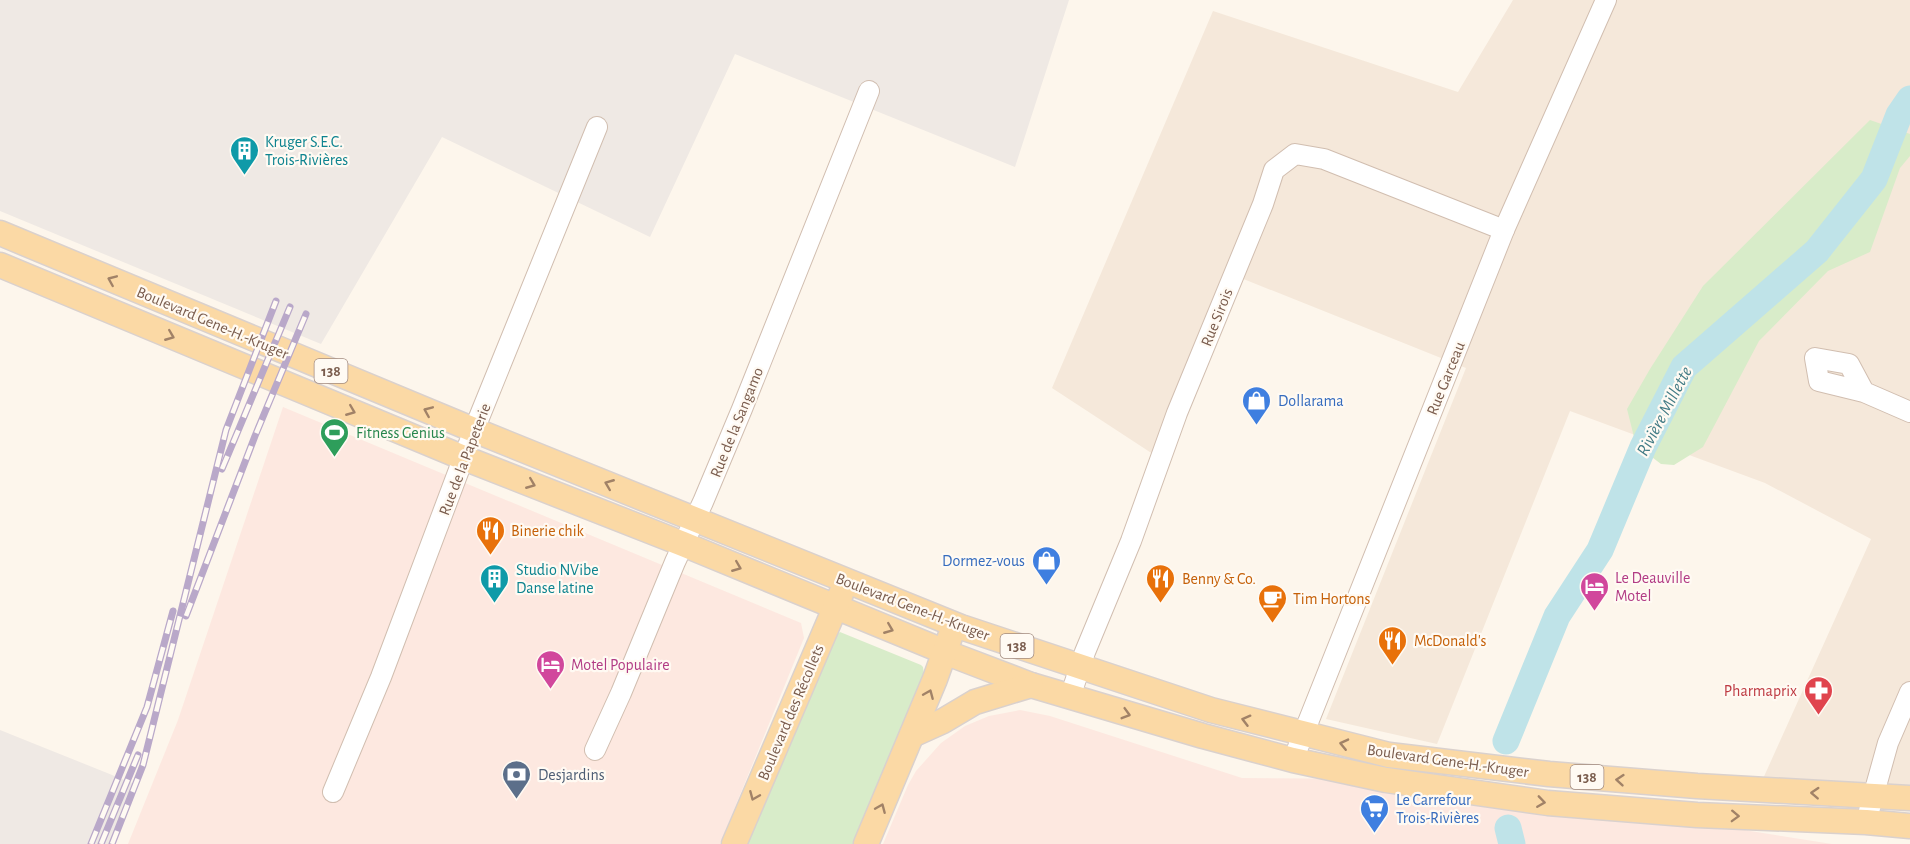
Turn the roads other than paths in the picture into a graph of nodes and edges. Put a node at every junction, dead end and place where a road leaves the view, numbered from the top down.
1 (1606, 0) edge
2 (869, 92) dead end
3 (597, 126) dead end
4 (1504, 230) junction
5 (0, 233) edge
6 (0, 265) edge
7 (1864, 392) dead end
8 (1910, 412) edge
9 (474, 430) junction
10 (464, 458) junction
11 (695, 518) junction
12 (683, 544) junction
13 (847, 581) junction
14 (834, 607) junction
15 (955, 624) junction
16 (945, 652) junction
17 (1080, 668) junction
18 (1031, 685) junction
19 (1910, 692) edge
20 (1070, 697) junction
21 (912, 735) junction
22 (1303, 735) junction
23 (595, 750) dead end
24 (1293, 760) junction
25 (333, 792) dead end
26 (1873, 796) junction
27 (1910, 798) edge
28 (1866, 822) junction
29 (1910, 826) edge
30 (734, 844) edge
31 (866, 844) edge

1 - 4 street, Rue Garceau
2 - 11 street, Rue de la Sangamo
3 - 9 street, Rue de la Papeterie
4 - 17 street, Rue Sirois
4 - 22 street, Rue Garceau
9 -> 5 main road, Boulevard Gene-H.-Kruger / 138
6 -> 10 main road, Boulevard Gene-H.-Kruger / 138
7 - 8 street
9 - 10 street, Rue de la Papeterie
11 -> 9 main road, Boulevard Gene-H.-Kruger / 138
10 -> 12 main road, Boulevard Gene-H.-Kruger / 138
10 - 25 street, Rue de la Papeterie
11 - 12 street, Rue de la Sangamo
11 - 13 main road, Boulevard Gene-H.-Kruger / 138
12 -> 14 main road, Boulevard Gene-H.-Kruger / 138
12 - 23 street, Rue de la Sangamo
13 - 14 main road, Boulevard des Récollets
13 - 15 main road, Boulevard Gene-H.-Kruger / 138
14 -> 16 main road, Boulevard Gene-H.-Kruger / 138
14 -> 30 main road, Boulevard des Récollets
15 - 16 main road
15 - 17 main road, Boulevard Gene-H.-Kruger / 138
16 - 18 main road, Boulevard Gene-H.-Kruger / 138
21 -> 16 main road
17 - 20 street, Rue Sirois
22 -> 17 main road, Boulevard Gene-H.-Kruger / 138
18 - 20 main road, Boulevard Gene-H.-Kruger / 138
18 - 21 main road
19 - 26 street
20 -> 24 main road, Boulevard Gene-H.-Kruger / 138
31 -> 21 main road
22 - 24 street, Rue Garceau
26 -> 22 main road, Boulevard Gene-H.-Kruger / 138
24 -> 28 main road, Boulevard Gene-H.-Kruger / 138
26 - 27 main road, Boulevard Gene-H.-Kruger / 138
26 - 28 street
28 - 29 main road, Boulevard Gene-H.-Kruger / 138

